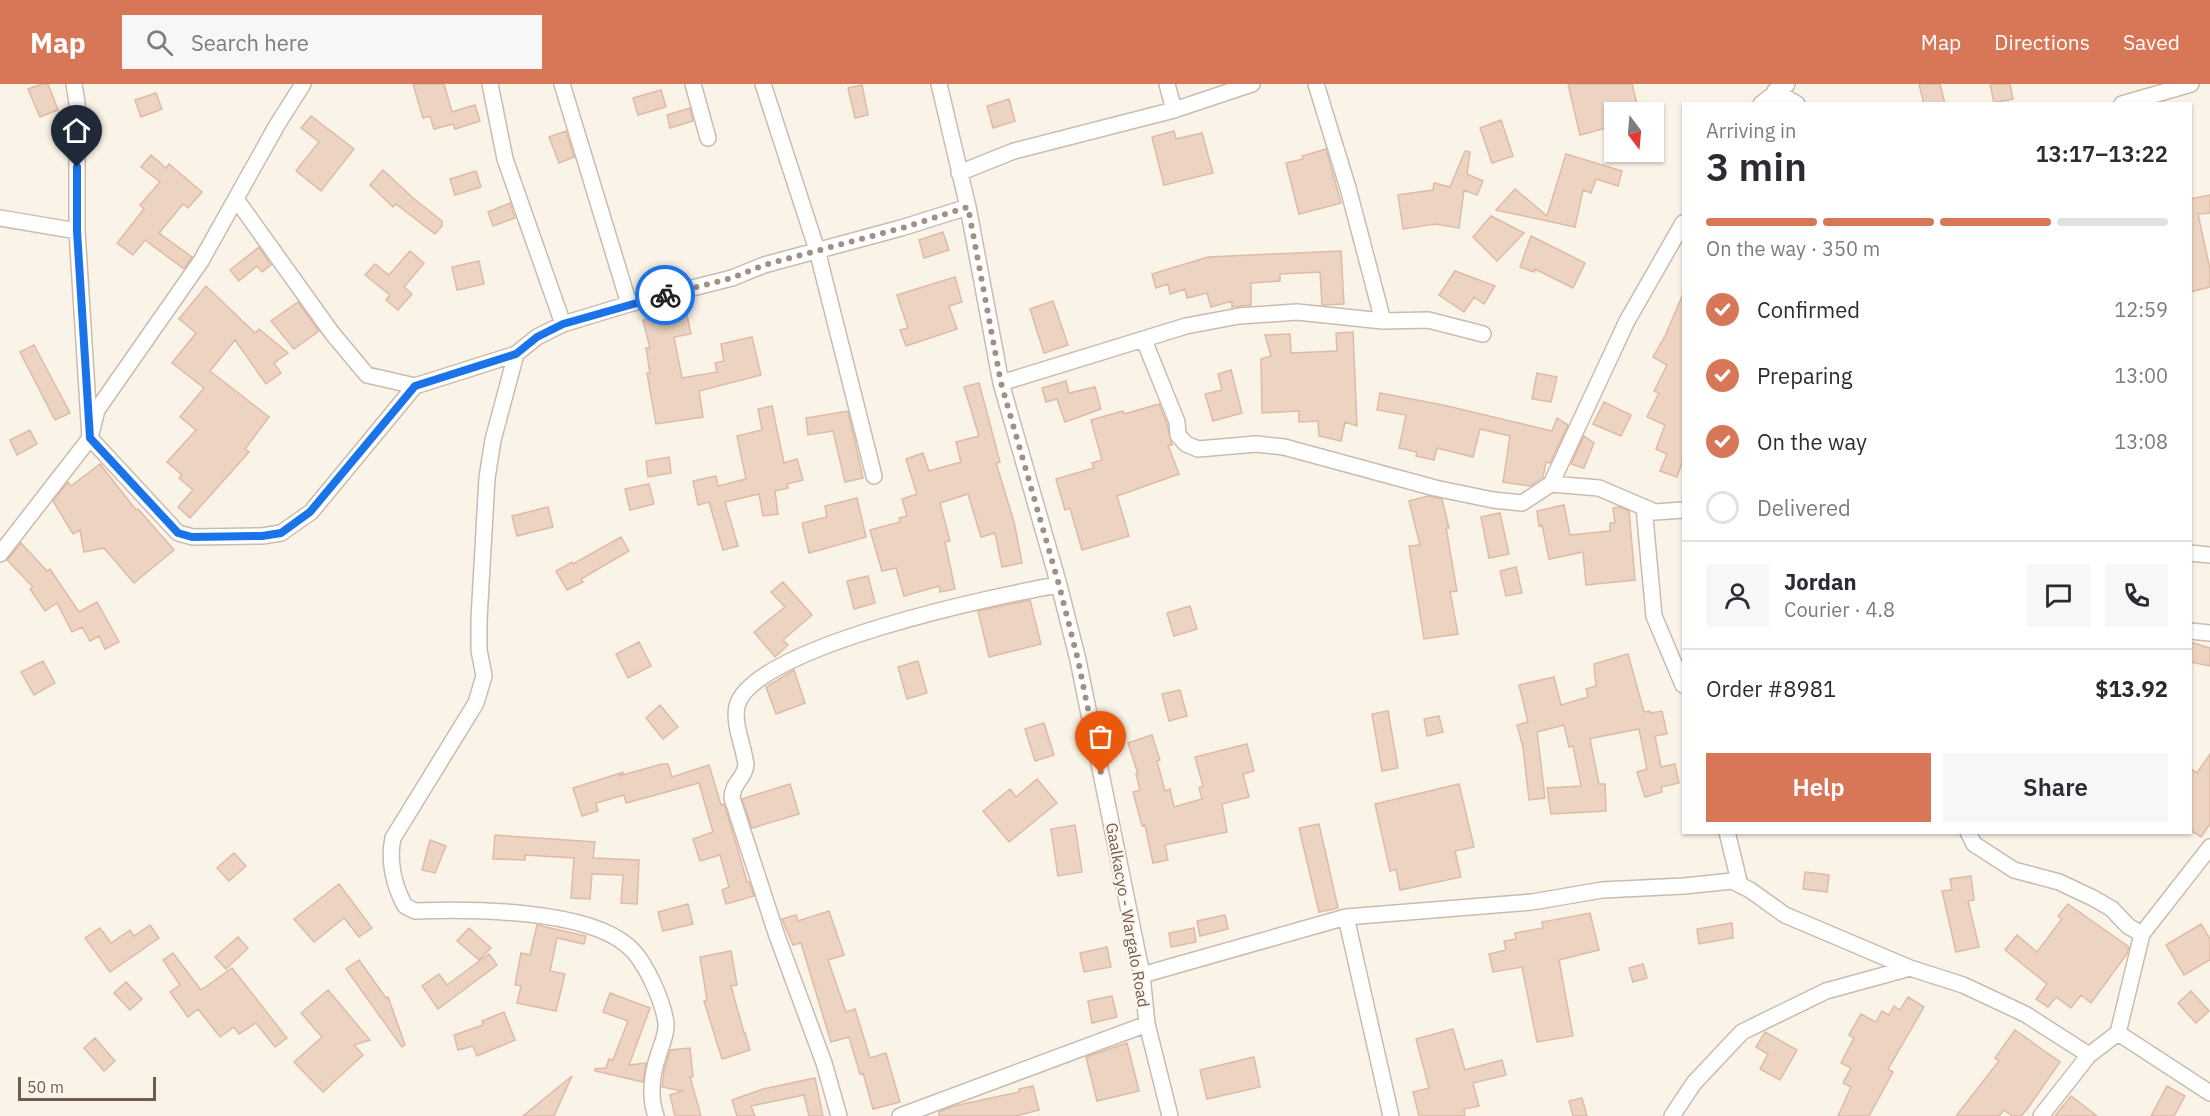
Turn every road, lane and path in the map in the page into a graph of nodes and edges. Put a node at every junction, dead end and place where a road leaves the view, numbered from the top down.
1 (74, 84) edge
2 (303, 84) edge
3 (490, 84) edge
4 (562, 84) edge
5 (693, 84) edge
6 (763, 84) edge
7 (939, 84) edge
8 (1167, 84) edge
9 (1252, 84) edge
10 (1316, 84) edge
11 (2191, 84) edge
12 (1781, 88) edge
13 (1764, 102) edge
14 (1795, 102) edge
15 (2129, 102) edge
16 (1174, 110) junction
17 (708, 138) dead end
18 (959, 173) junction
19 (236, 199) junction
20 (968, 207) junction
21 (0, 218) edge
22 (1682, 225) edge
23 (77, 231) junction
24 (818, 250) junction
25 (629, 304) junction
26 (1383, 321) junction
27 (563, 324) junction
28 (1483, 334) dead end
29 (1144, 340) junction
30 (516, 354) junction
31 (1001, 383) junction
32 (415, 386) junction
33 (90, 438) junction
34 (874, 476) dead end
35 (1551, 484) junction
36 (1644, 507) junction
37 (1682, 510) edge
38 (2192, 553) edge
39 (0, 554) edge
40 (2210, 555) edge
41 (1059, 585) junction
42 (2192, 631) edge
43 (2210, 633) edge
44 (1682, 683) edge
45 (1727, 834) edge
46 (1969, 834) edge
47 (2210, 847) edge
48 (1740, 885) junction
49 (1346, 917) junction
50 (2142, 934) junction
51 (1910, 968) junction
52 (1142, 975) junction
53 (1147, 1024) junction
54 (2118, 1033) junction
55 (2089, 1055) junction
56 (2210, 1093) edge
57 (656, 1116) edge
58 (838, 1116) edge
59 (900, 1116) edge
60 (1170, 1116) edge
61 (1391, 1116) edge
62 (1672, 1116) edge
63 (2041, 1116) edge

1 - 23 street
2 - 19 street
3 - 27 street
4 - 25 street
5 - 17 street
6 - 24 street
7 - 18 street, Gaalkacyo - Wargalo Road
8 - 16 street
9 - 16 street
10 - 26 street
11 - 15 street
12 - 13 street
12 - 14 street
16 - 18 street
18 - 20 street, Gaalkacyo - Wargalo Road
19 - 32 street
19 - 33 street
20 - 24 street
20 - 31 street, Gaalkacyo - Wargalo Road
21 - 23 street
22 - 35 street
23 - 33 street
24 - 25 street
24 - 34 street
25 - 27 street
26 - 28 street
26 - 29 street
27 - 30 street
29 - 31 street
29 - 35 street
30 - 32 street
30 - 57 street
31 - 41 street, Gaalkacyo - Wargalo Road
32 - 33 street
33 - 39 street
35 - 36 street
36 - 37 street
36 - 44 street
38 - 40 street
41 - 52 street, Gaalkacyo - Wargalo Road
41 - 58 street
42 - 43 street
45 - 48 street
46 - 50 street
47 - 50 street
48 - 49 street
48 - 51 street
49 - 52 street
49 - 61 street
50 - 54 street
51 - 55 street
51 - 62 street
52 - 53 street, Gaalkacyo - Wargalo Road
53 - 59 street
53 - 60 street, Gaalkacyo - Wargalo Road
54 - 55 street
54 - 56 street
55 - 63 street

